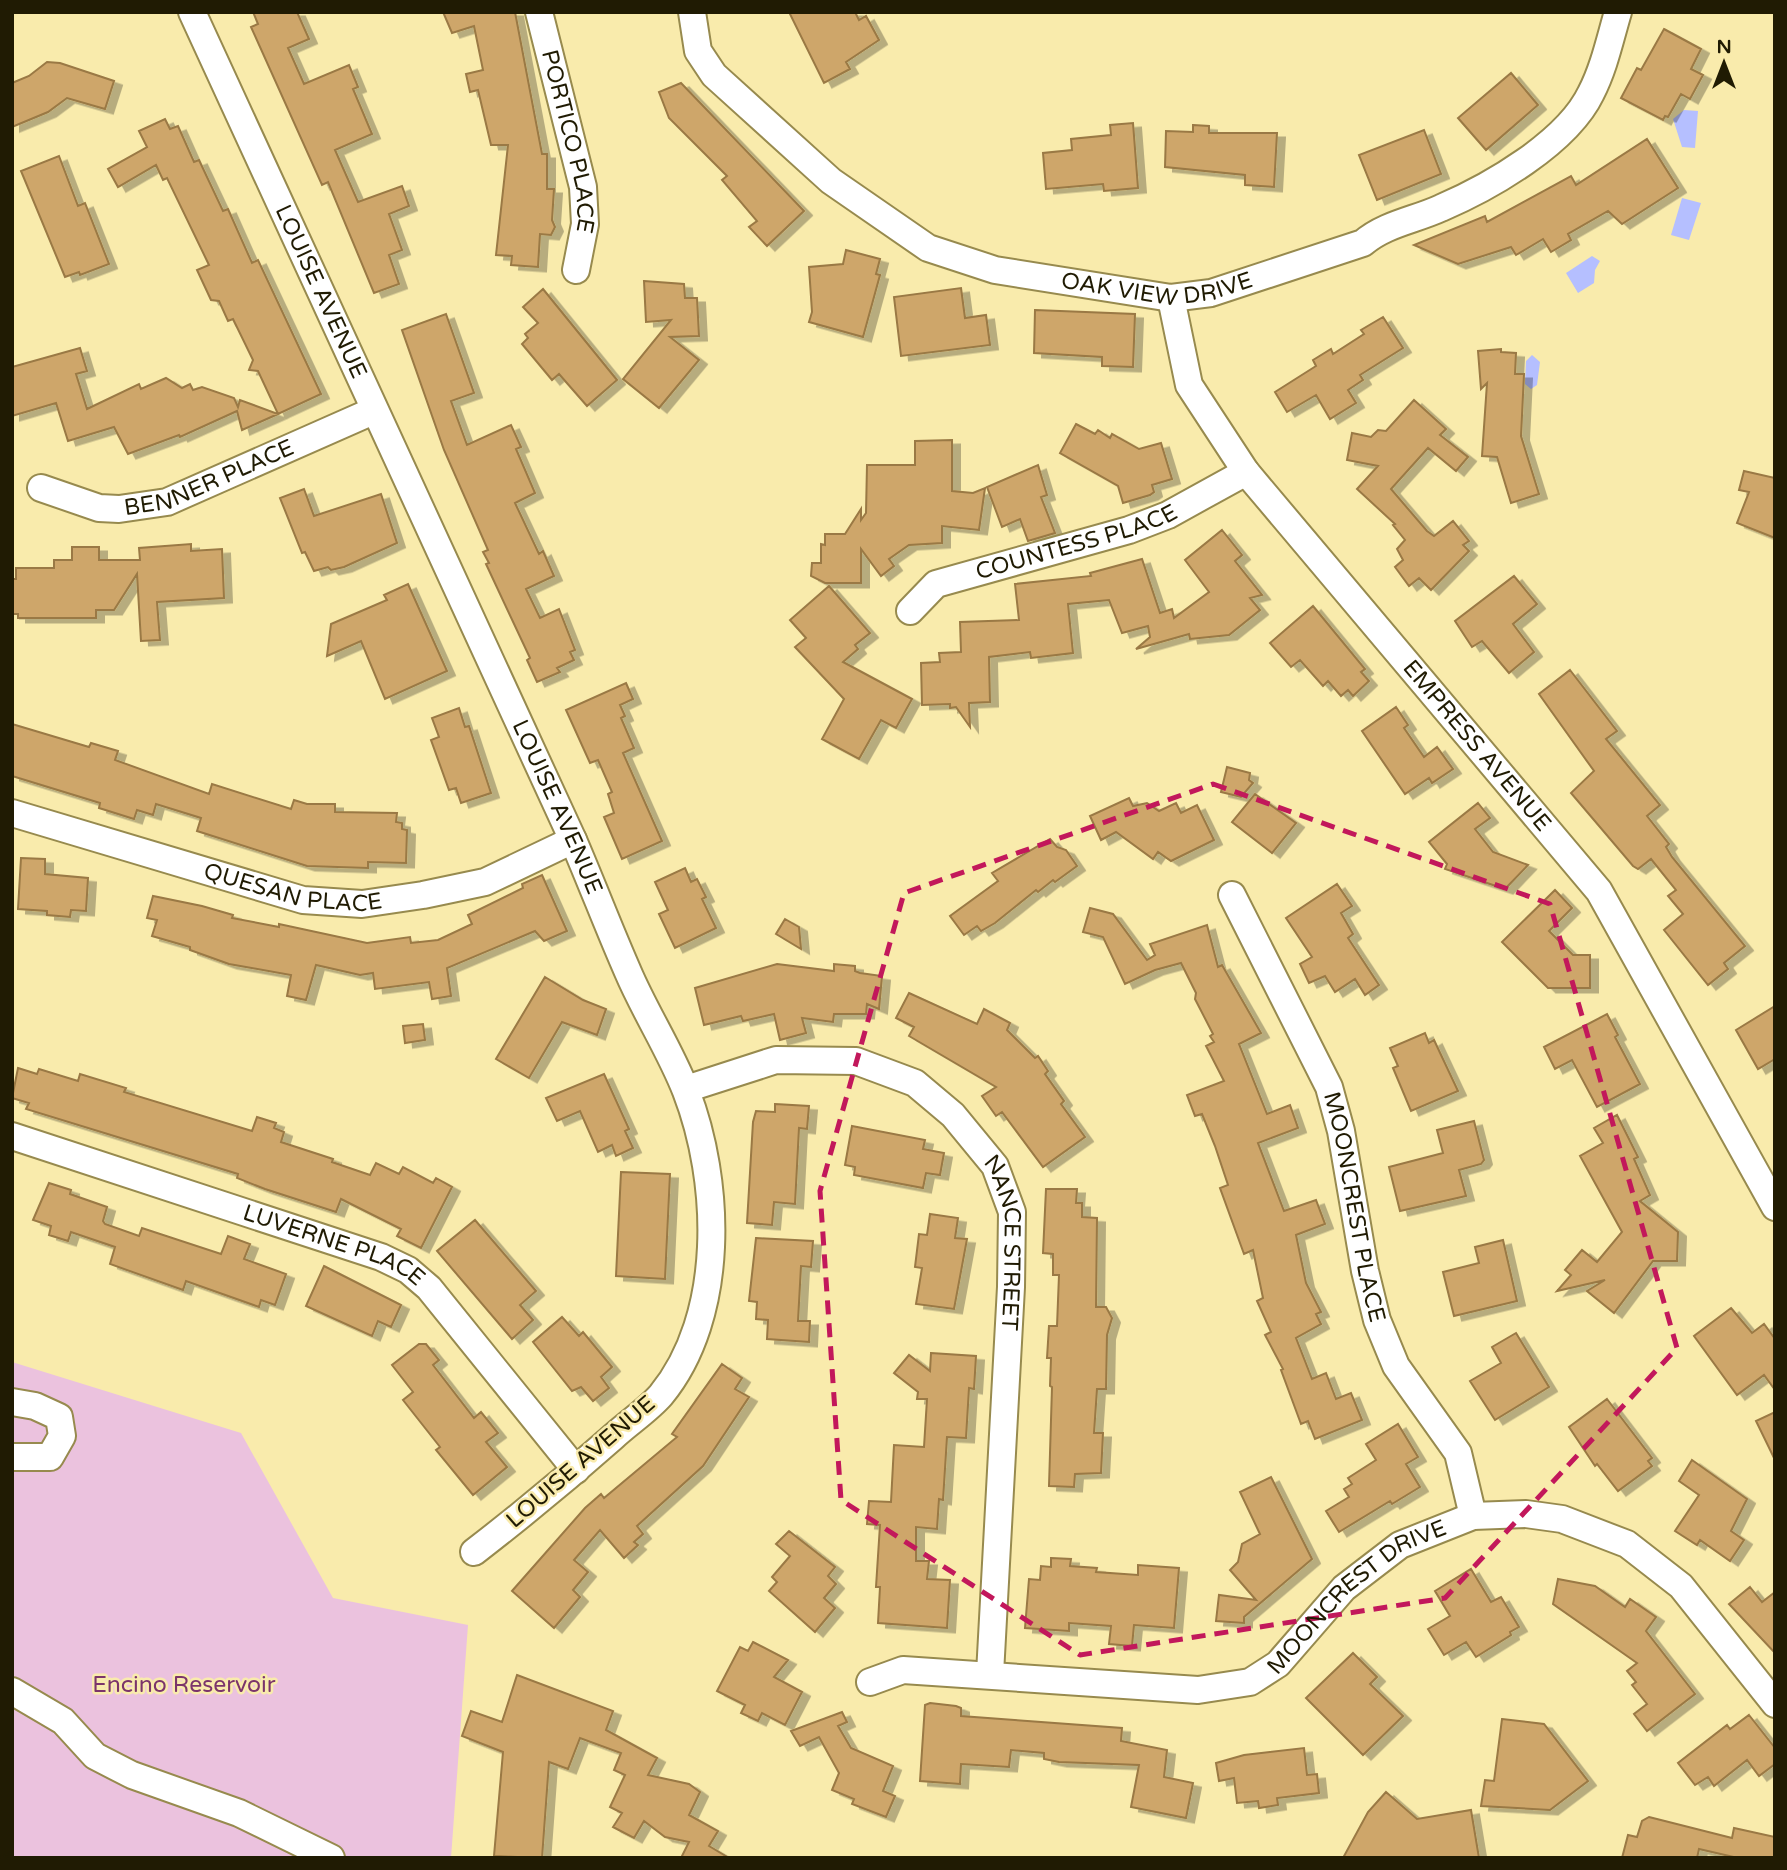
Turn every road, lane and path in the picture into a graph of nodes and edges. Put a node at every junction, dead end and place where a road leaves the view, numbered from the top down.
1 (192, 12) edge
2 (539, 12) edge
3 (692, 12) edge
4 (1618, 12) edge
5 (576, 270) dead end
6 (1171, 298) junction
7 (373, 411) junction
8 (1246, 472) junction
9 (41, 488) dead end
10 (910, 611) dead end
11 (12, 813) edge
12 (573, 840) junction
13 (1232, 895) dead end
14 (686, 1089) junction
15 (12, 1136) edge
16 (1775, 1207) edge
17 (12, 1402) edge
18 (12, 1457) edge
19 (576, 1470) junction
20 (1473, 1516) junction
21 (474, 1552) dead end
22 (990, 1674) junction
23 (870, 1682) dead end
24 (12, 1691) edge
25 (1775, 1704) edge
26 (331, 1858) edge

1 - 7 street, LOUISE AVENUE
2 - 5 street, PORTICO PLACE
3 - 6 street, OAK VIEW DRIVE
4 - 6 street, OAK VIEW DRIVE
6 - 8 street, EMPRESS AVENUE
7 - 9 street, BENNER PLACE
7 - 12 street, LOUISE AVENUE
8 - 10 street, COUNTESS PLACE
8 - 16 street, EMPRESS AVENUE
11 - 12 street, QUESAN PLACE
12 - 14 street, LOUISE AVENUE
13 - 20 street, MOONCREST PLACE
14 - 19 street, LOUISE AVENUE
14 - 22 street, NANCE STREET
15 - 19 street, LUVERNE PLACE
17 - 18 street
19 - 21 street, LOUISE AVENUE
20 - 22 street, MOONCREST DRIVE
20 - 25 street, MOONCREST DRIVE
22 - 23 street, MOONCREST DRIVE
24 - 26 street

